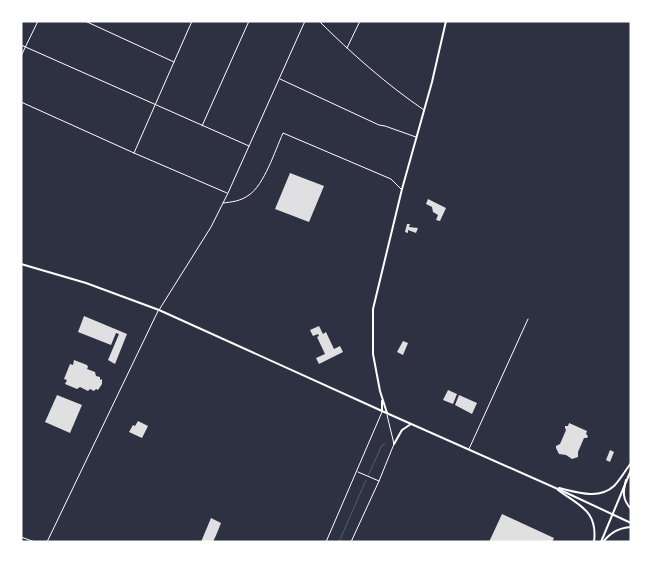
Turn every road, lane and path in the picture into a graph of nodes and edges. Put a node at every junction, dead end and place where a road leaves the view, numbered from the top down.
1 (38, 21) edge
2 (85, 21) edge
3 (192, 21) edge
4 (249, 21) edge
5 (305, 21) edge
6 (319, 21) edge
7 (360, 21) edge
8 (446, 21) edge
9 (21, 45) edge
10 (26, 47) junction
11 (347, 48) junction
12 (21, 56) edge
13 (175, 62) junction
14 (279, 79) junction
15 (21, 102) edge
16 (155, 104) junction
17 (425, 110) junction
18 (202, 126) junction
19 (417, 138) junction
20 (249, 146) junction
21 (134, 153) junction
22 (402, 189) junction
23 (228, 193) junction
24 (223, 203) junction
25 (21, 264) edge
26 (159, 310) junction
27 (528, 319) dead end
28 (381, 396) junction
29 (382, 411) junction
30 (387, 413) junction
31 (411, 424) junction
32 (394, 444) junction
33 (469, 450) junction
34 (631, 464) edge
35 (631, 470) edge
36 (357, 472) junction
37 (626, 480) junction
38 (379, 482) junction
39 (554, 487) junction
40 (631, 509) edge
41 (612, 514) junction
42 (631, 523) edge
43 (631, 528) edge
44 (21, 537) edge
45 (35, 542) edge
46 (47, 542) edge
47 (326, 542) edge
48 (352, 542) edge
49 (594, 542) edge
50 (602, 542) edge

1 - 10 street
2 - 13 street
3 - 13 street
4 - 18 street
5 - 14 street
6 - 11 street
7 - 11 street
8 - 17 main road
9 - 10 street
10 - 12 street
10 - 16 street
11 - 17 street
13 - 16 street
14 - 19 street
14 - 20 street
15 - 21 street
16 - 18 street
16 - 21 street
17 - 19 main road
18 - 20 street
19 - 22 main road
20 - 23 street
21 - 23 street
22 - 24 street
22 - 28 main road
23 - 24 street
24 - 26 street
25 - 26 main road
26 - 29 main road
26 - 46 street
27 - 33 street
28 - 29 main road
28 - 30 main road
29 - 30 main road
29 - 36 street
30 - 31 main road
30 - 32 street
31 - 32 main road
31 - 33 main road
32 - 38 street
33 - 39 main road
34 - 39 main road
35 - 37 main road
36 - 38 street
36 - 47 street
37 - 40 main road
37 - 41 main road
38 - 48 street
39 - 41 main road
39 - 49 main road
41 - 42 main road
41 - 50 main road
43 - 50 main road
44 - 45 street

